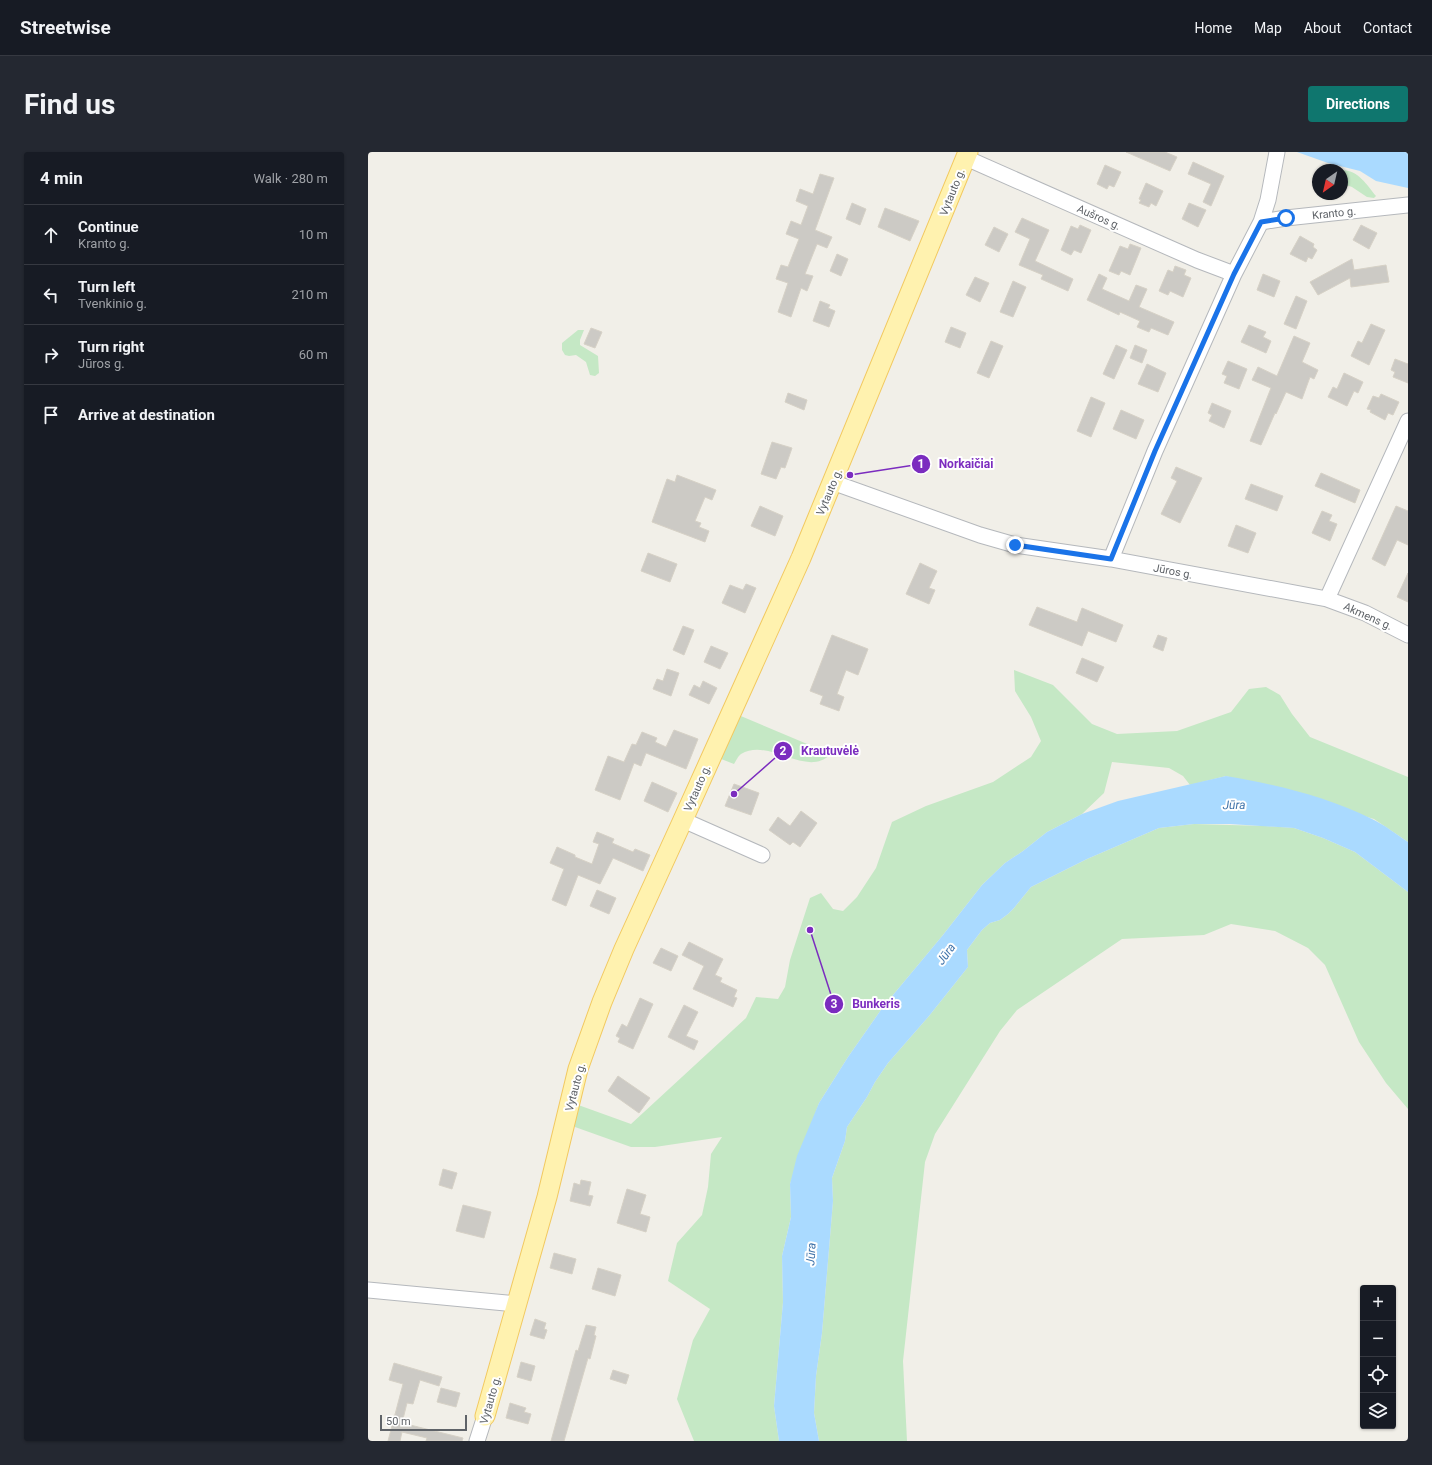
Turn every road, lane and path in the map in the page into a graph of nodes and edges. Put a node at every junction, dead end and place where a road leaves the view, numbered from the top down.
1 (1277, 152) edge
2 (967, 155) edge
3 (1408, 205) edge
4 (1261, 222) junction
5 (1234, 274) junction
6 (1408, 421) edge
7 (832, 482) junction
8 (1111, 559) junction
9 (1327, 599) junction
10 (1408, 635) edge
11 (683, 820) junction
12 (762, 855) dead end
13 (368, 1290) edge
14 (517, 1304) junction
15 (485, 1416) joint
16 (478, 1441) edge

1 - 4 street
2 - 5 street, Aušros g.
2 - 7 main road, Vytauto g.
3 - 4 street, Kranto g.
4 - 5 street
5 - 8 street
6 - 9 street
7 - 8 street, Jūros g.
7 - 11 main road, Vytauto g.
8 - 9 street, Jūros g.
9 - 10 street, Akmens g.
11 - 12 street
11 - 14 main road, Vytauto g.
13 - 14 street
14 - 15 main road, Vytauto g.
15 - 16 street, Vytauto g.

